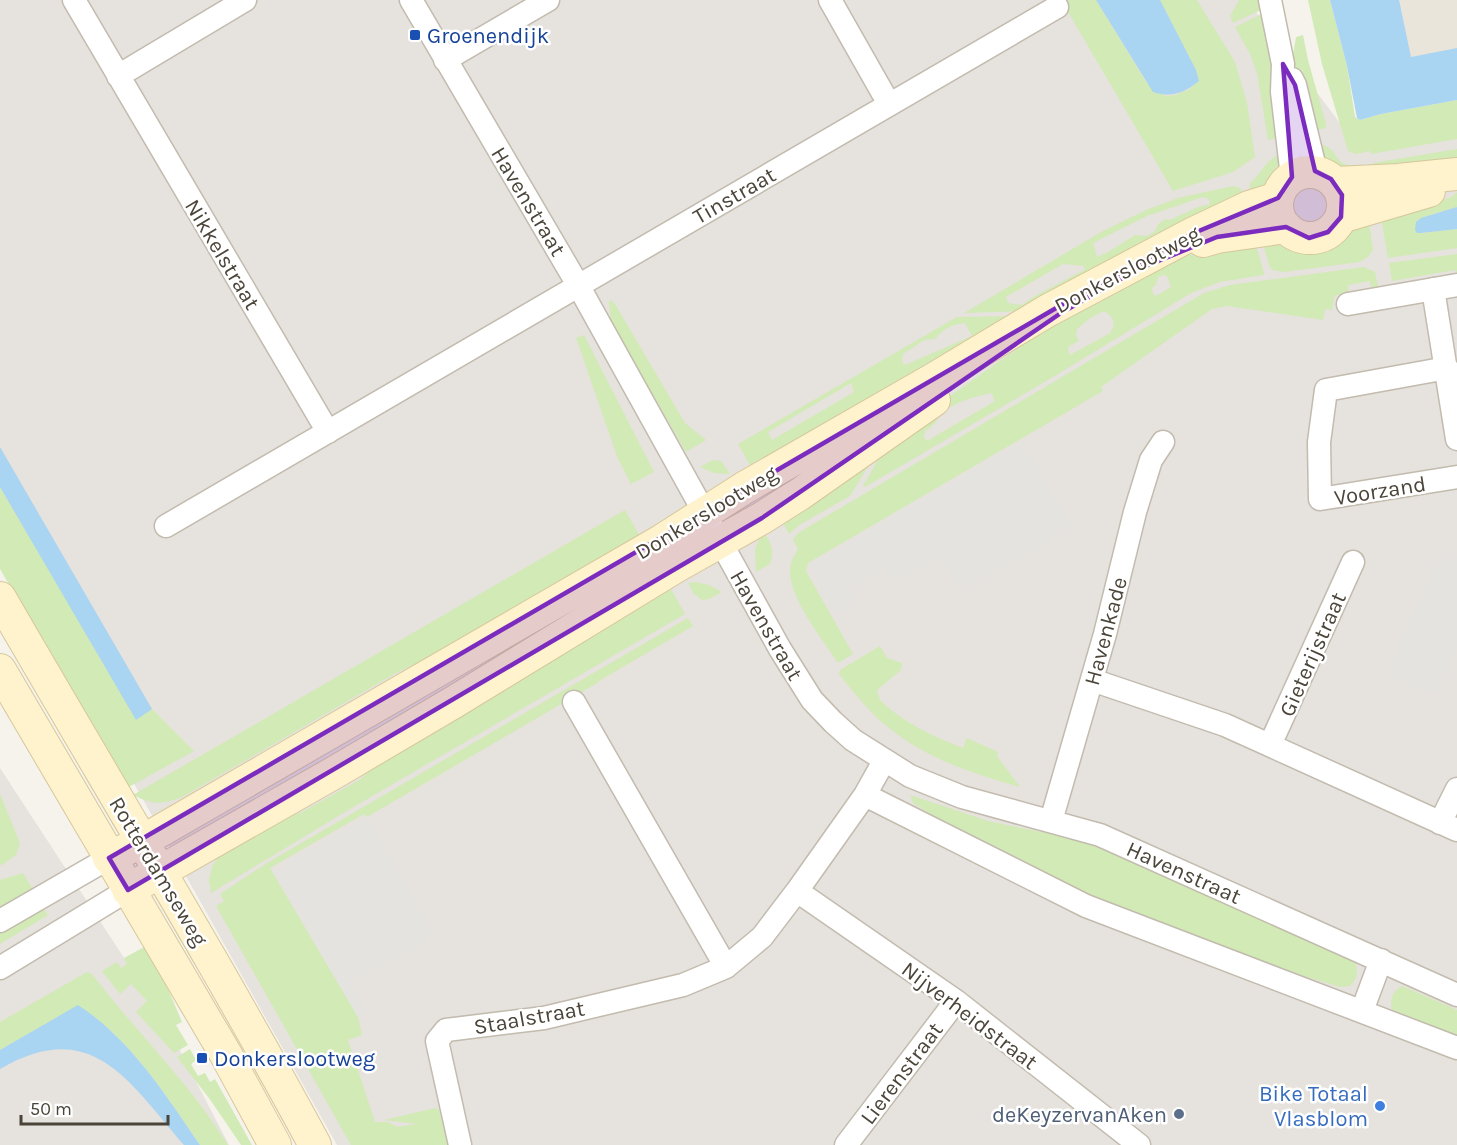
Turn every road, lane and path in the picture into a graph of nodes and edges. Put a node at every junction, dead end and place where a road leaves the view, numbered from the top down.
1 (74, 0) edge
2 (245, 0) edge
3 (411, 0) edge
4 (548, 0) edge
5 (830, 0) edge
6 (1270, 0) edge
7 (1058, 7) dead end
8 (445, 60) junction
9 (118, 76) junction
10 (889, 104) junction
11 (1457, 174) edge
12 (1305, 182) junction
13 (1457, 183) edge
14 (1341, 217) junction
15 (1286, 227) junction
16 (578, 285) junction
17 (1457, 285) edge
18 (1433, 289) junction
19 (1348, 304) dead end
20 (1447, 368) junction
21 (328, 432) junction
22 (1457, 439) edge
23 (1163, 442) dead end
24 (1457, 477) edge
25 (703, 514) junction
26 (166, 526) dead end
27 (719, 542) junction
28 (1353, 562) dead end
29 (0, 598) edge
30 (0, 670) edge
31 (1092, 680) junction
32 (574, 702) dead end
33 (1270, 745) junction
34 (884, 761) junction
35 (1457, 789) edge
36 (865, 795) junction
37 (1051, 821) junction
38 (1449, 826) edge
39 (141, 842) junction
40 (109, 858) junction
41 (159, 872) junction
42 (128, 890) junction
43 (797, 891) junction
44 (0, 921) edge
45 (1381, 960) junction
46 (726, 967) junction
47 (0, 968) edge
48 (1457, 995) edge
49 (956, 1001) junction
50 (1362, 1011) junction
51 (1457, 1048) edge
52 (275, 1145) edge
53 (315, 1145) edge
54 (460, 1145) edge
55 (846, 1145) edge
56 (1139, 1145) edge

1 - 9 street, Nikkelstraat
2 - 9 street
3 - 8 street, Havenstraat
4 - 8 street
5 - 10 street
6 - 12 street
7 - 10 street, Tinstraat
8 - 16 street, Havenstraat
9 - 21 street, Nikkelstraat
10 - 16 street, Tinstraat
11 - 12 street, Donkerslootweg
12 - 14 street
12 - 15 street
12 - 25 street, Donkerslootweg
13 - 14 street
14 - 15 street
15 - 27 street, Donkerslootweg
16 - 21 street
16 - 25 street, Havenstraat
17 - 18 street
18 - 19 street
18 - 20 street
20 - 22 street
20 - 24 street, Voorzand
21 - 26 street
23 - 31 street, Havenkade
25 - 27 street, Havenstraat
25 - 39 street, Donkerslootweg
27 - 34 street, Havenstraat
27 - 41 street, Donkerslootweg
28 - 33 street, Gieterijstraat
29 - 39 street, Rotterdamseweg
30 - 40 street, Rotterdamseweg
31 - 33 street, Gieterijstraat
31 - 37 street, Havenkade
32 - 46 street
33 - 38 street, Gieterijstraat
34 - 36 street, Staalstraat
34 - 37 street, Havenstraat
35 - 38 street, Gieterijstraat
36 - 43 street, Staalstraat
36 - 50 street
37 - 45 street, Havenstraat
39 - 40 street, Donkerslootweg
39 - 41 street, Rotterdamseweg
40 - 42 street, Rotterdamseweg
40 - 44 street
41 - 42 street, Donkerslootweg
41 - 53 street, Rotterdamseweg
42 - 47 street
42 - 52 street, Rotterdamseweg
43 - 46 street, Staalstraat
43 - 49 street, Nijverheidstraat
45 - 48 street, Havenstraat
45 - 50 street
46 - 54 street, Staalstraat
49 - 55 street, Lierenstraat
49 - 56 street, Nijverheidstraat
50 - 51 street

